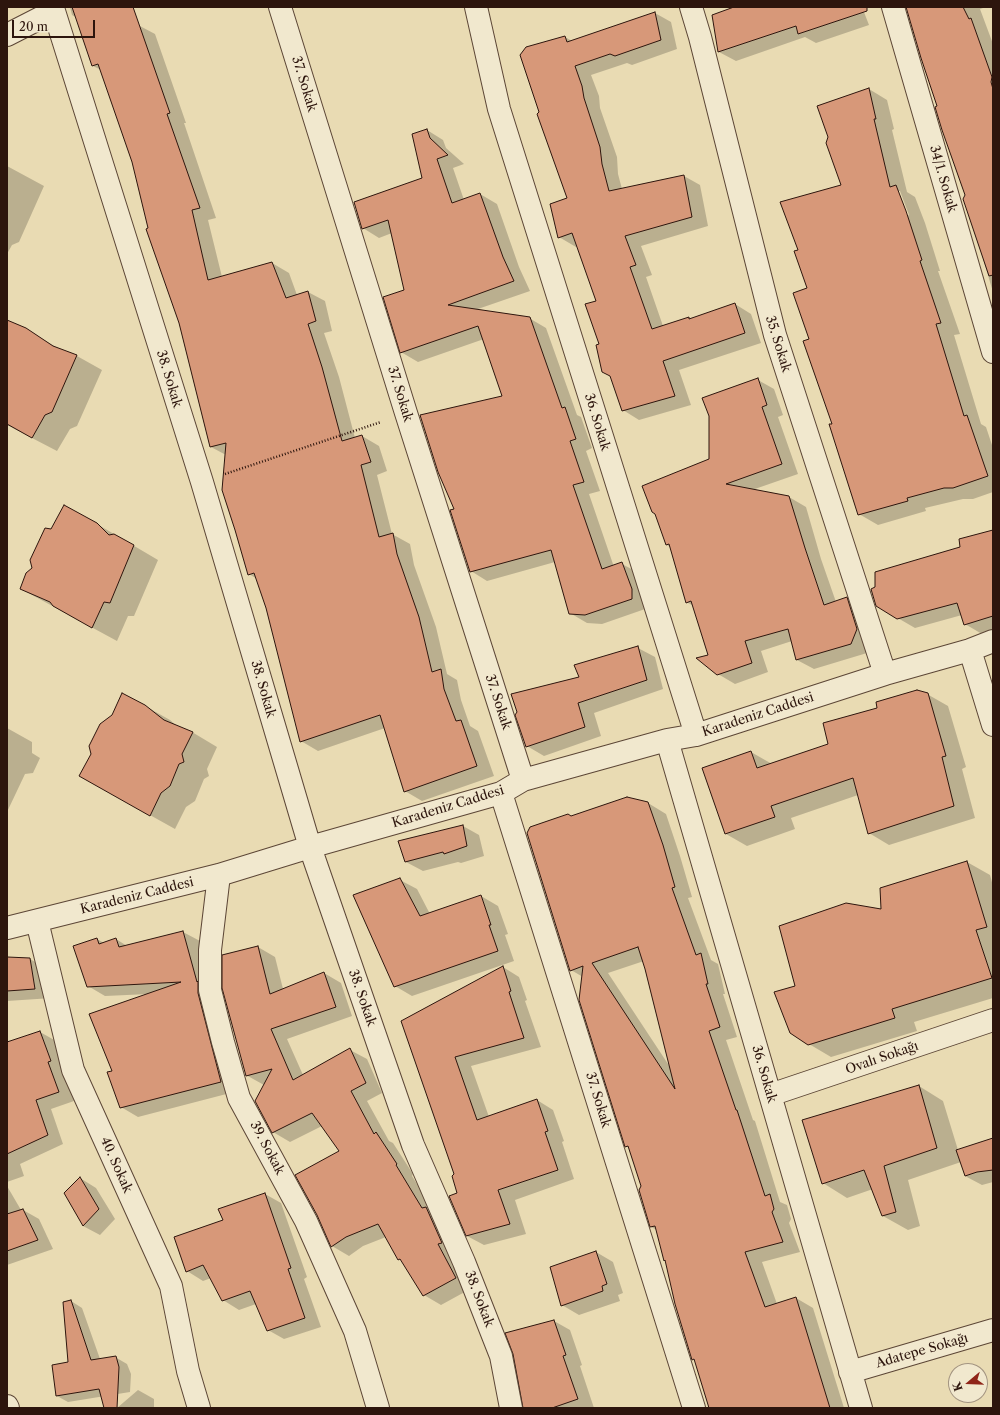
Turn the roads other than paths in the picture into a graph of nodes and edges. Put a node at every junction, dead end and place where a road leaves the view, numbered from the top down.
1 (280, 7) edge
2 (476, 7) edge
3 (691, 7) edge
4 (893, 7) edge
5 (7, 35) edge
6 (993, 352) edge
7 (993, 641) edge
8 (970, 650) junction
9 (885, 674) junction
10 (993, 725) edge
11 (696, 735) junction
12 (667, 740) junction
13 (523, 780) junction
14 (501, 793) junction
15 (310, 847) junction
16 (219, 875) junction
17 (37, 921) junction
18 (7, 928) edge
19 (993, 1020) edge
20 (770, 1096) junction
21 (993, 1330) edge
22 (850, 1372) junction
23 (199, 1408) edge
24 (378, 1408) edge
25 (511, 1408) edge
26 (694, 1408) edge
27 (861, 1408) edge

1 - 13 street, 37. Sokak
2 - 11 street, 36. Sokak
3 - 9 street, 35. Sokak
4 - 6 street, 34/1. Sokak
5 - 15 street, 38. Sokak
7 - 8 street, Karadeniz Caddesi
8 - 9 street, Karadeniz Caddesi
8 - 10 street
9 - 11 street, Karadeniz Caddesi
11 - 12 street, Karadeniz Caddesi
12 - 13 street, Karadeniz Caddesi
12 - 20 street, 36. Sokak
13 - 14 street, Karadeniz Caddesi
14 - 15 street, Karadeniz Caddesi
14 - 26 street, 37. Sokak
15 - 16 street, Karadeniz Caddesi
15 - 25 street, 38. Sokak
16 - 17 street, Karadeniz Caddesi
16 - 24 street, 39. Sokak
17 - 18 street, Karadeniz Caddesi
17 - 23 street, 40. Sokak
19 - 20 street, Ovalı Sokağı
20 - 22 street, 36. Sokak
21 - 22 street, Adatepe Sokağı
22 - 27 street, 36. Sokak

